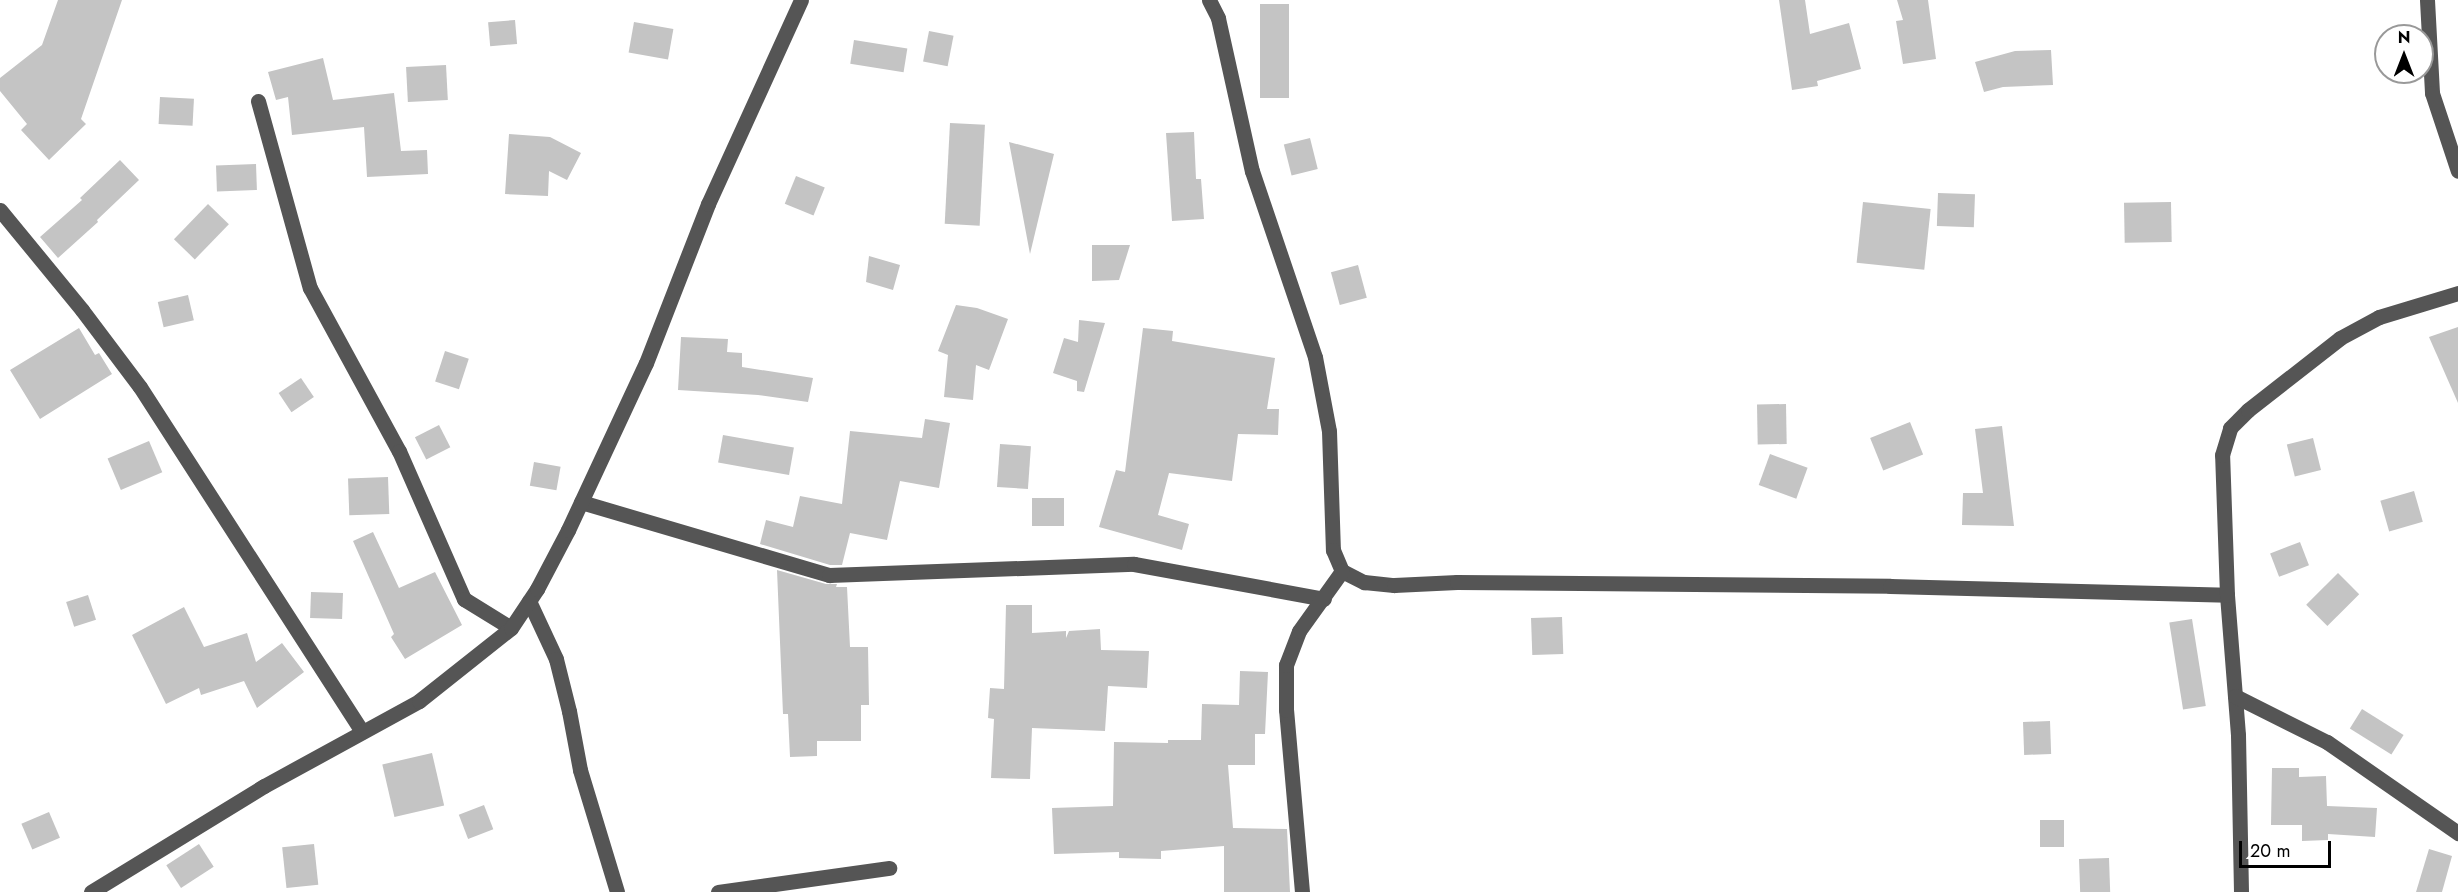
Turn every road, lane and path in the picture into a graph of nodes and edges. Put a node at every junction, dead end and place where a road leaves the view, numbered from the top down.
1 (801, 0) edge
2 (1209, 0) edge
3 (2427, 0) edge
4 (258, 101) dead end
5 (2458, 171) edge
6 (0, 210) edge
7 (2458, 293) edge
8 (581, 502) junction
9 (1342, 571) junction
10 (2227, 595) junction
11 (1324, 599) junction
12 (529, 601) junction
13 (511, 627) junction
14 (2235, 696) junction
15 (362, 732) junction
16 (2458, 833) edge
17 (889, 868) dead end
18 (99, 890) edge
19 (617, 892) edge
20 (718, 892) edge
21 (1302, 892) edge
22 (2241, 892) edge

1 - 8 street
2 - 9 street
3 - 5 street
4 - 13 street
6 - 15 street
7 - 10 street
8 - 11 street
8 - 12 street
9 - 10 street
9 - 11 street
10 - 14 street
11 - 21 street
12 - 13 street
12 - 19 street
13 - 15 street
14 - 16 street
14 - 22 street
15 - 18 street
17 - 20 street

